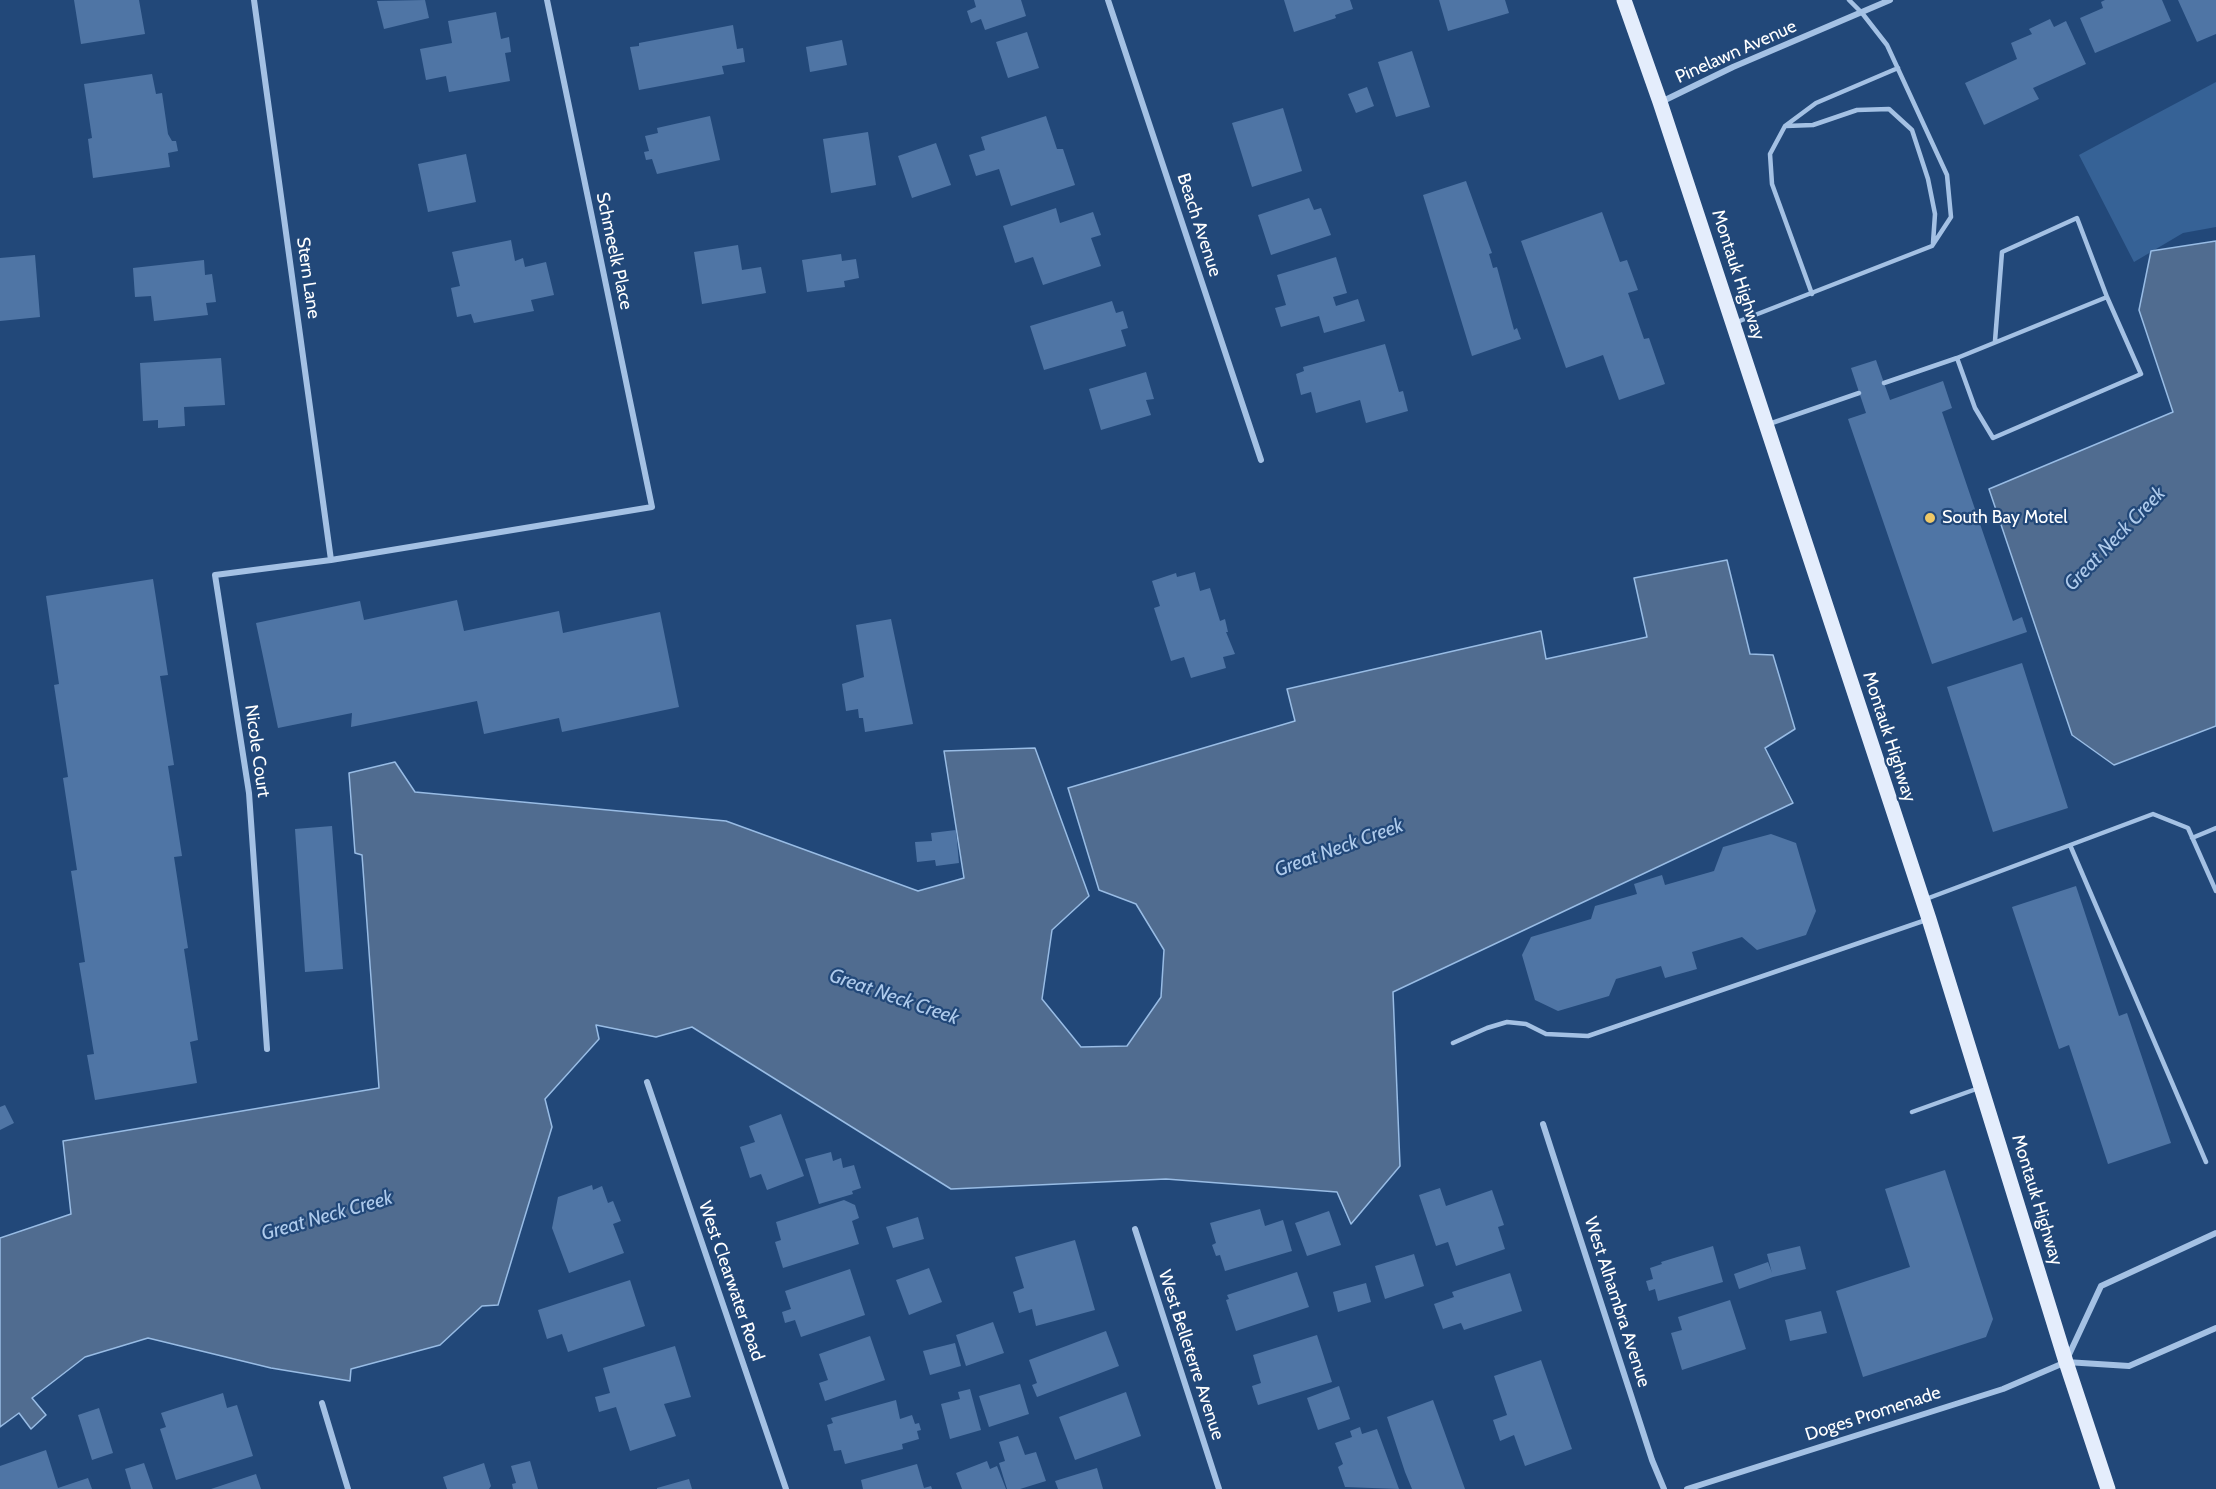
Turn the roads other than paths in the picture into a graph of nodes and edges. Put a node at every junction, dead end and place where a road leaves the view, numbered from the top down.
1 (254, 0) edge
2 (547, 0) edge
3 (1108, 0) edge
4 (1849, 0) edge
5 (1890, 0) edge
6 (1627, 1) edge
7 (1862, 13) junction
8 (1898, 68) junction
9 (1660, 102) junction
10 (1785, 126) junction
11 (1932, 246) junction
12 (1812, 294) junction
13 (2107, 297) junction
14 (1733, 323) junction
15 (1995, 341) junction
16 (1957, 358) junction
17 (1884, 384) dead end
18 (1859, 393) dead end
19 (1766, 424) junction
20 (1261, 460) dead end
21 (331, 560) junction
22 (2216, 828) edge
23 (2192, 838) junction
24 (2070, 845) junction
25 (2216, 891) edge
26 (1923, 900) junction
27 (1929, 919) junction
28 (1453, 1043) dead end
29 (267, 1049) dead end
30 (647, 1082) dead end
31 (1982, 1087) junction
32 (1912, 1112) dead end
33 (1543, 1124) dead end
34 (2206, 1162) dead end
35 (1135, 1229) dead end
36 (2216, 1233) edge
37 (2216, 1328) edge
38 (2066, 1362) junction
39 (322, 1403) dead end
40 (348, 1489) edge
41 (786, 1489) edge
42 (1219, 1489) edge
43 (1664, 1489) edge
44 (1687, 1489) edge
45 (2108, 1489) edge

1 - 21 street, Stern Lane
2 - 21 street, Schmeelk Place
3 - 20 street, Beach Avenue
4 - 7 lane
5 - 7 street, Pinelawn Avenue
6 - 9 main road, Montauk Highway
7 - 8 lane
7 - 9 street, Pinelawn Avenue
8 - 10 lane
8 - 11 lane
9 - 14 main road, Montauk Highway
10 - 11 lane
10 - 12 lane
11 - 12 lane
12 - 14 lane
13 - 15 lane
13 - 15 lane
13 - 16 lane
14 - 19 main road, Montauk Highway
15 - 16 lane
16 - 17 lane
18 - 19 lane
19 - 26 main road, Montauk Highway
21 - 29 street, Nicole Court
22 - 23 lane
23 - 24 lane
23 - 25 lane
24 - 26 lane
24 - 34 lane
26 - 27 main road, Montauk Highway
27 - 28 lane
27 - 31 main road, Montauk Highway
30 - 41 street, West Clearwater Road
31 - 32 lane
31 - 38 main road, Montauk Highway
33 - 43 street, West Alhambra Avenue
35 - 42 street, West Belleterre Avenue
36 - 38 street
37 - 38 street
38 - 44 street, Doges Promenade
38 - 45 main road, Montauk Highway
39 - 40 street

